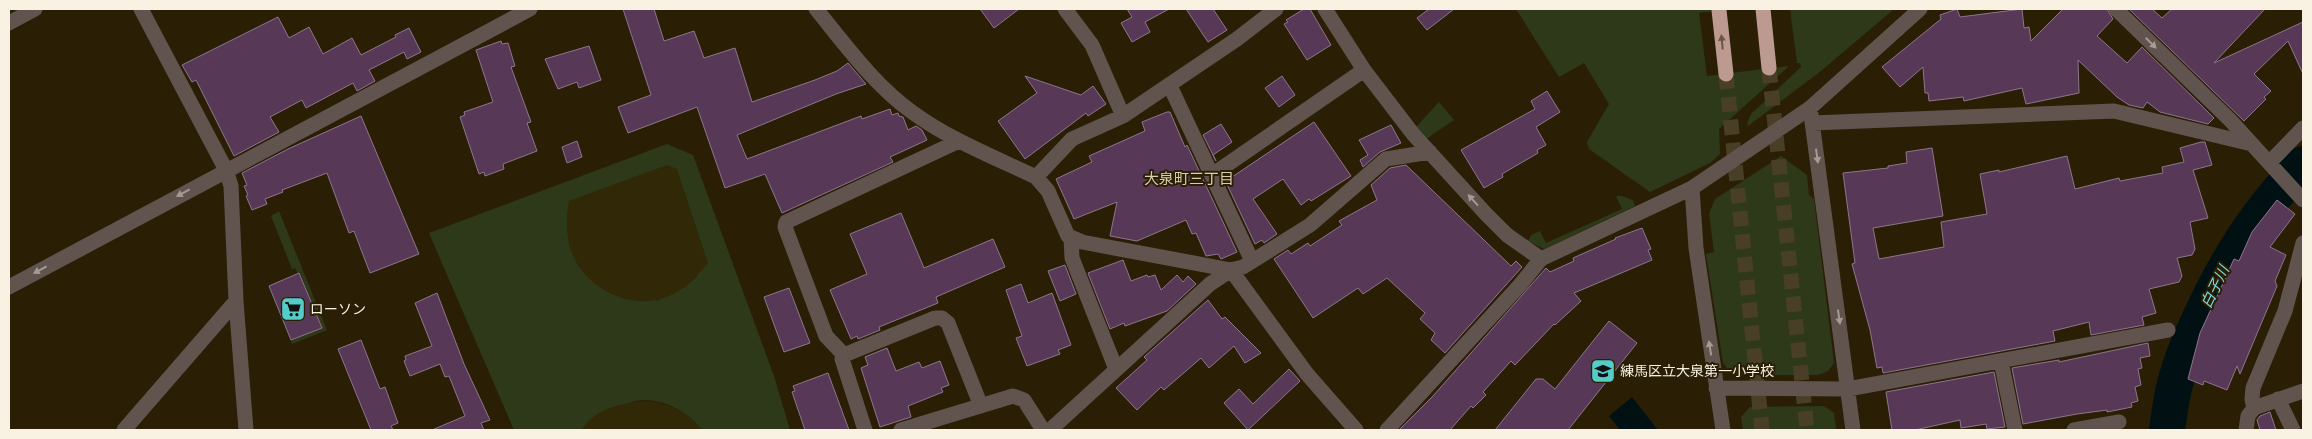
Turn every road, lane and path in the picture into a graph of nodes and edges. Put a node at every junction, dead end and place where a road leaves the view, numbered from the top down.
1 (35, 9) edge
2 (141, 9) edge
3 (530, 9) edge
4 (816, 9) edge
5 (1064, 9) edge
6 (1276, 9) edge
7 (1325, 9) edge
8 (1763, 9) edge
9 (1920, 9) edge
10 (2116, 9) edge
11 (1719, 10) dead end
12 (9, 23) edge
13 (1769, 68) tunnel mouth
14 (1364, 70) junction
15 (1726, 74) tunnel mouth
16 (1170, 86) junction
17 (1811, 115) junction
18 (1123, 116) junction
19 (2303, 128) edge
20 (959, 141) junction
21 (2252, 144) junction
22 (1430, 152) junction
23 (2270, 162) junction
24 (226, 170) junction
25 (1212, 174) junction
26 (1036, 177) junction
27 (1692, 188) junction
28 (2303, 200) edge
29 (1071, 238) junction
30 (2303, 243) edge
31 (1540, 259) junction
32 (1252, 261) junction
33 (1231, 270) junction
34 (9, 287) edge
35 (236, 301) junction
36 (221, 320) junction
37 (238, 325) junction
38 (2168, 330) dead end
39 (844, 355) junction
40 (2001, 361) junction
41 (1116, 369) junction
42 (1716, 388) junction
43 (1848, 389) junction
44 (2303, 391) edge
45 (2278, 398) junction
46 (981, 406) junction
47 (2254, 408) junction
48 (2119, 422) dead end
49 (124, 430) edge
50 (246, 430) edge
51 (865, 430) edge
52 (901, 430) edge
53 (1043, 430) edge
54 (1050, 430) edge
55 (1356, 430) edge
56 (1387, 430) edge
57 (1724, 430) edge
58 (1853, 430) edge
59 (2015, 430) edge
60 (2080, 430) edge
61 (2246, 430) edge
62 (2293, 430) edge

1 - 12 street
2 - 24 street
3 - 24 street
4 - 20 street
5 - 18 street
6 - 16 street
7 - 14 street
8 - 13 highway
9 - 17 street
10 -> 21 street
15 -> 11 highway
14 - 22 street
14 - 25 street
16 - 18 street
16 - 25 street
17 - 21 street
17 - 27 street
17 -> 43 street
18 - 26 street
19 - 23 street
20 - 26 street
20 - 39 street
21 - 23 street
31 -> 22 street
22 - 32 street
23 - 28 street
24 -> 34 street
24 - 35 street
25 - 32 street
26 - 29 street
27 - 31 street
42 -> 27 street
29 - 33 street
29 - 41 street
30 - 47 street
31 - 56 street
32 - 33 street
33 - 41 street
33 - 55 street
35 - 36 street
35 - 37 street
36 - 37 street
36 - 49 street
37 - 50 street
38 - 40 street
39 - 46 street
39 - 51 street
40 - 43 street
40 - 59 street
41 - 54 street
42 - 43 street
42 - 57 street
43 - 58 street
44 - 45 street
45 - 47 street
45 - 62 street
46 - 52 street
46 - 53 street
47 - 61 street
48 - 60 street

